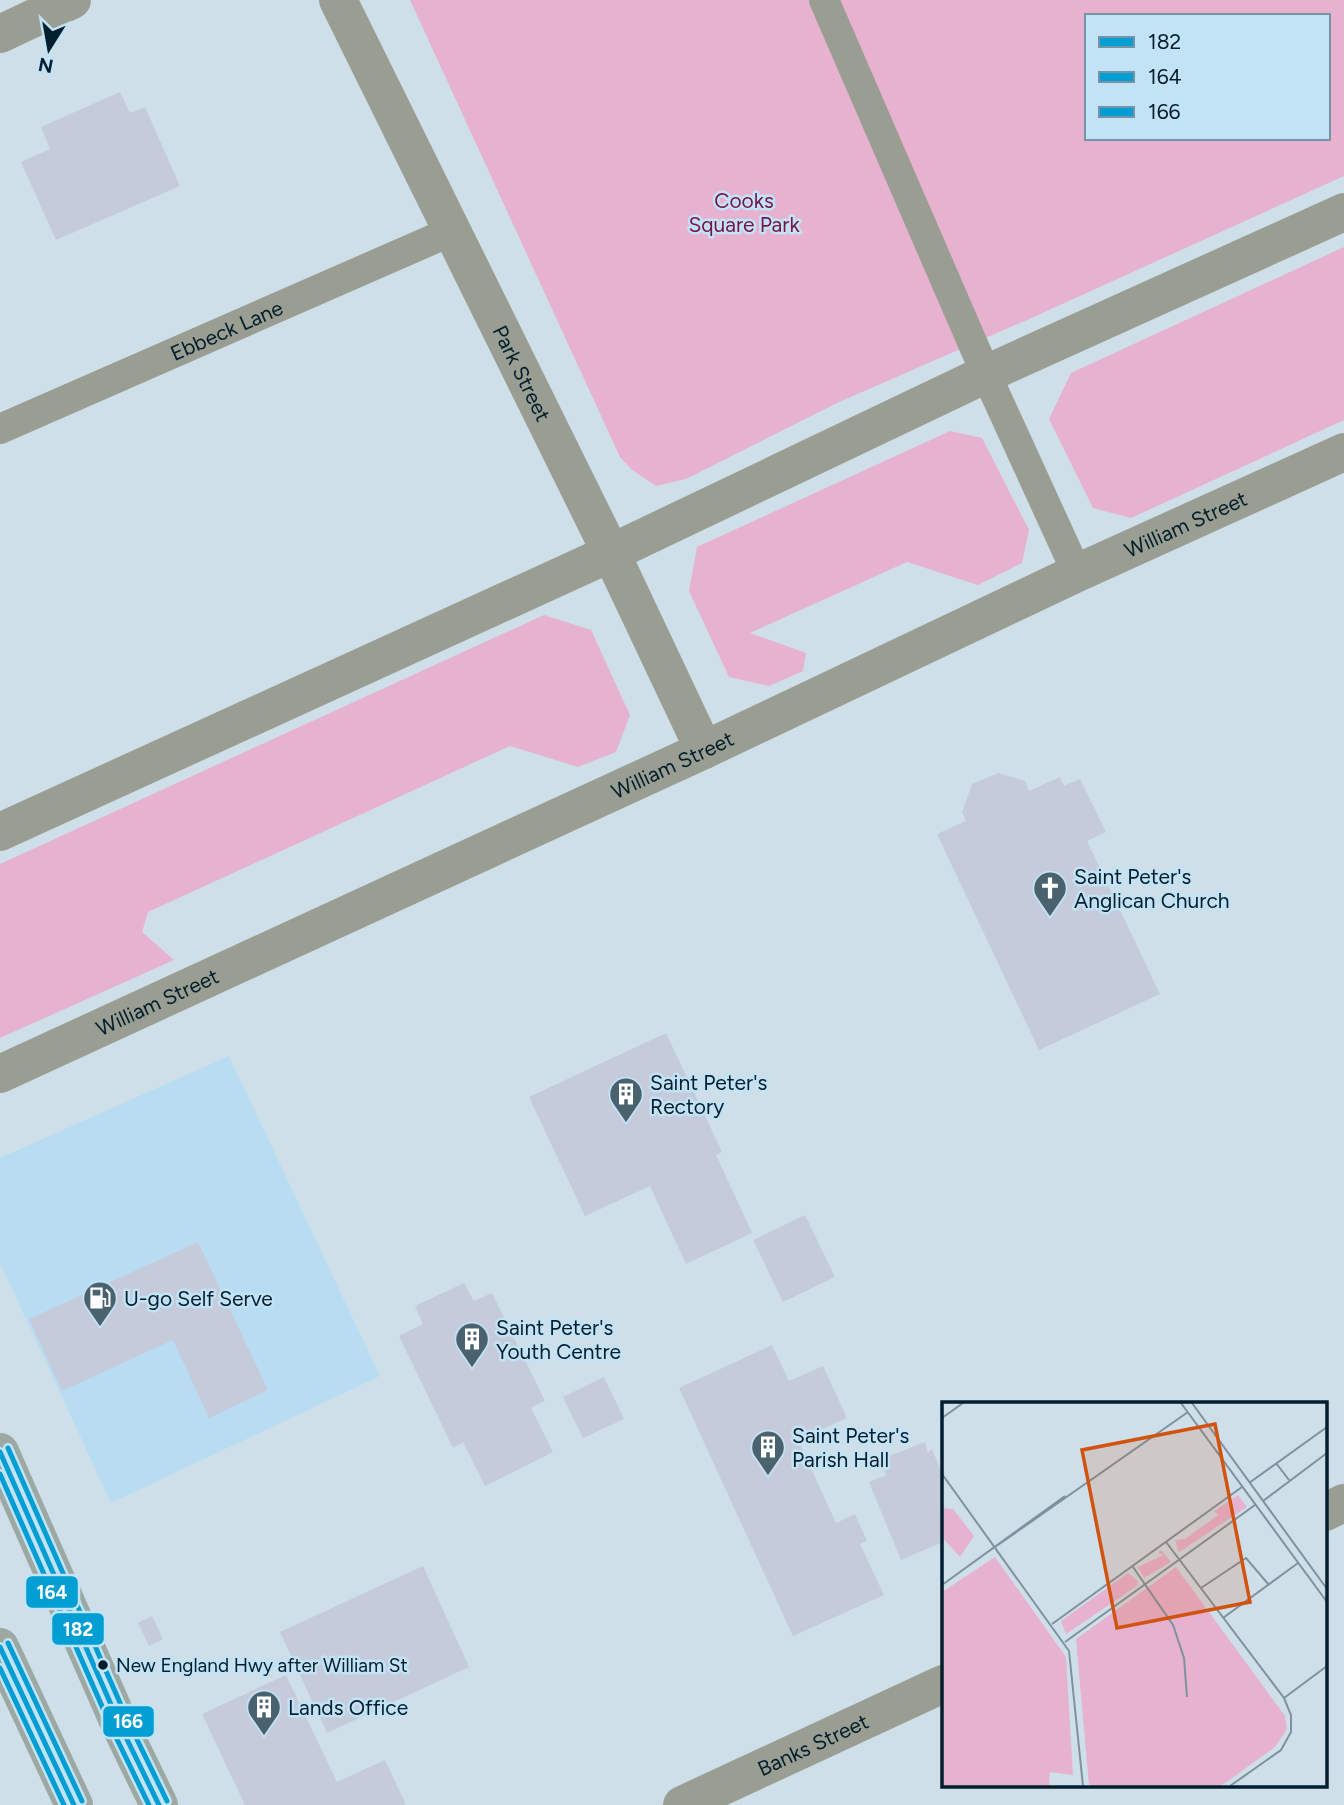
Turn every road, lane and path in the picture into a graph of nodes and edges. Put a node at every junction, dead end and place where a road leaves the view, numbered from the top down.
1 (72, 0) edge
2 (338, 0) edge
3 (824, 0) edge
4 (0, 34) edge
5 (1344, 212) edge
6 (452, 231) junction
7 (986, 374) junction
8 (0, 429) edge
9 (1344, 452) edge
10 (611, 553) junction
11 (1077, 573) junction
12 (704, 750) junction
13 (0, 832) edge
14 (0, 1074) edge
15 (0, 1452) edge
16 (1344, 1503) edge
17 (1326, 1512) edge
18 (0, 1647) edge
19 (942, 1684) edge
20 (74, 1805) edge
21 (159, 1805) edge
22 (682, 1805) edge

1 - 4 street
2 - 6 street, Park Street
3 - 7 lane
5 - 7 street
6 - 8 lane, Ebbeck Lane
6 - 10 street, Park Street
7 - 10 street
7 - 11 lane
9 - 11 street, William Street
10 - 12 street, Park Street
10 - 13 street
11 - 12 street, William Street
12 - 14 street, William Street
15 - 21 highway
16 - 17 street
18 - 20 highway
19 - 22 street, Banks Street

